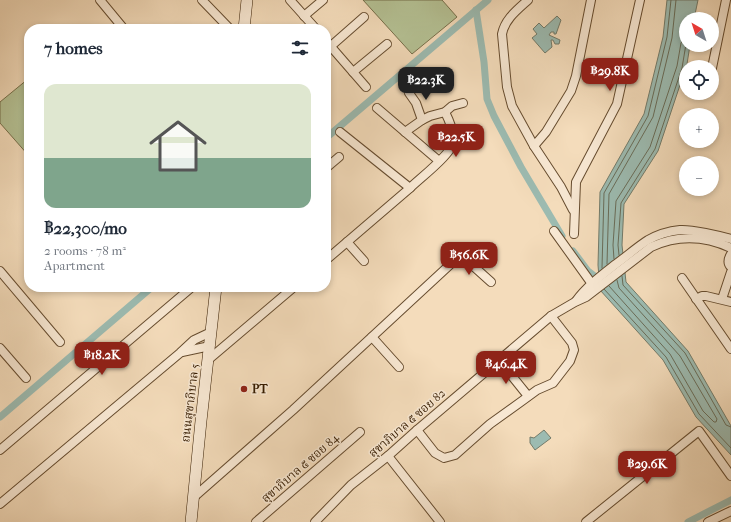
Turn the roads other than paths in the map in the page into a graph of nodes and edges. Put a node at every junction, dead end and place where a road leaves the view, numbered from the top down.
1 (100, 0) edge
2 (202, 0) edge
3 (247, 0) edge
4 (290, 0) edge
5 (323, 0) edge
6 (528, 0) edge
7 (592, 0) edge
8 (640, 0) edge
9 (726, 0) edge
10 (728, 10) edge
11 (304, 16) junction
12 (364, 17) dead end
13 (120, 24) edge
14 (225, 24) edge
15 (245, 24) edge
16 (311, 24) edge
17 (331, 42) edge
18 (387, 44) dead end
19 (331, 47) edge
20 (714, 60) edge
21 (353, 72) junction
22 (366, 87) dead end
23 (409, 93) dead end
24 (464, 103) dead end
25 (377, 108) dead end
26 (446, 112) junction
27 (422, 120) junction
28 (340, 132) dead end
29 (405, 132) junction
30 (534, 146) junction
31 (339, 157) dead end
32 (439, 161) junction
33 (331, 164) edge
34 (576, 182) junction
35 (561, 187) junction
36 (410, 188) junction
37 (574, 210) junction
38 (554, 231) dead end
39 (574, 234) dead end
40 (731, 239) edge
41 (346, 242) junction
42 (468, 248) dead end
43 (731, 248) edge
44 (637, 252) junction
45 (731, 254) edge
46 (461, 255) junction
47 (331, 256) edge
48 (364, 261) dead end
49 (731, 267) edge
50 (0, 271) edge
51 (731, 272) edge
52 (682, 278) dead end
53 (491, 282) dead end
54 (594, 286) junction
55 (186, 292) edge
56 (215, 292) edge
57 (288, 292) edge
58 (696, 299) junction
59 (722, 299) junction
60 (731, 302) edge
61 (551, 316) junction
62 (211, 332) junction
63 (372, 337) junction
64 (60, 342) dead end
65 (210, 346) junction
66 (0, 348) edge
67 (731, 350) edge
68 (180, 353) junction
69 (208, 360) junction
70 (499, 360) junction
71 (399, 367) dead end
72 (26, 378) dead end
73 (528, 396) junction
74 (417, 430) junction
75 (360, 432) dead end
76 (0, 450) edge
77 (388, 456) junction
78 (731, 476) edge
79 (194, 498) junction
80 (0, 504) edge
81 (731, 511) edge
82 (191, 522) edge
83 (256, 522) edge
84 (315, 522) edge
85 (440, 522) edge
86 (586, 522) edge
87 (708, 522) edge

1 - 13 street
2 - 14 street
3 - 15 main road
4 - 11 street
5 - 11 street
6 - 30 street
7 - 30 street
8 - 34 street
9 - 10 street
10 - 20 street
11 - 16 street
12 - 17 street
18 - 21 street
19 - 21 street
21 - 22 street
23 - 27 street
24 - 26 street
25 - 29 street
26 - 27 street
26 - 32 street
27 - 29 street
28 - 36 street
29 - 32 street
30 - 35 street
31 - 33 street
32 - 36 street
34 - 35 street
34 - 37 street
35 - 37 street
36 - 41 street
37 - 39 street
38 - 54 street
40 - 44 street, สุขาภิบาล ๕ ซอย 82
41 - 47 street
41 - 48 street
42 - 46 street
43 - 44 street, สุขาภิบาล ๕ ซอย 82
44 - 54 street, สุขาภิบาล ๕ ซอย 82
45 - 49 street
46 - 53 street
46 - 63 street
50 - 64 street
51 - 59 street
52 - 58 street
54 - 61 street, สุขาภิบาล ๕ ซอย 82
55 - 76 street
56 - 62 main road, ถนนสุขาภิบาล 5
57 - 69 street
58 - 59 street
58 - 67 street
59 - 60 street
61 - 70 street, สุขาภิบาล ๕ ซอย 82
61 - 73 street
62 - 65 main road, ถนนสุขาภิบาล 5
62 - 68 street
63 - 71 street
63 - 79 street
65 - 68 street
65 - 69 main road, ถนนสุขาภิบาล 5
66 - 72 street
68 - 80 street
69 - 79 main road, ถนนสุขาภิบาล 5
70 - 73 street
70 - 74 street, สุขาภิบาล ๕ ซอย 82
73 - 74 street
74 - 77 street, สุขาภิบาล ๕ ซอย 82
75 - 83 street, สุขาภิบาล ๕ ซอย 84
77 - 84 street, สุขาภิบาล ๕ ซอย 82
77 - 85 street
78 - 86 street
79 - 82 main road, ถนนสุขาภิบาล 5
81 - 87 street

